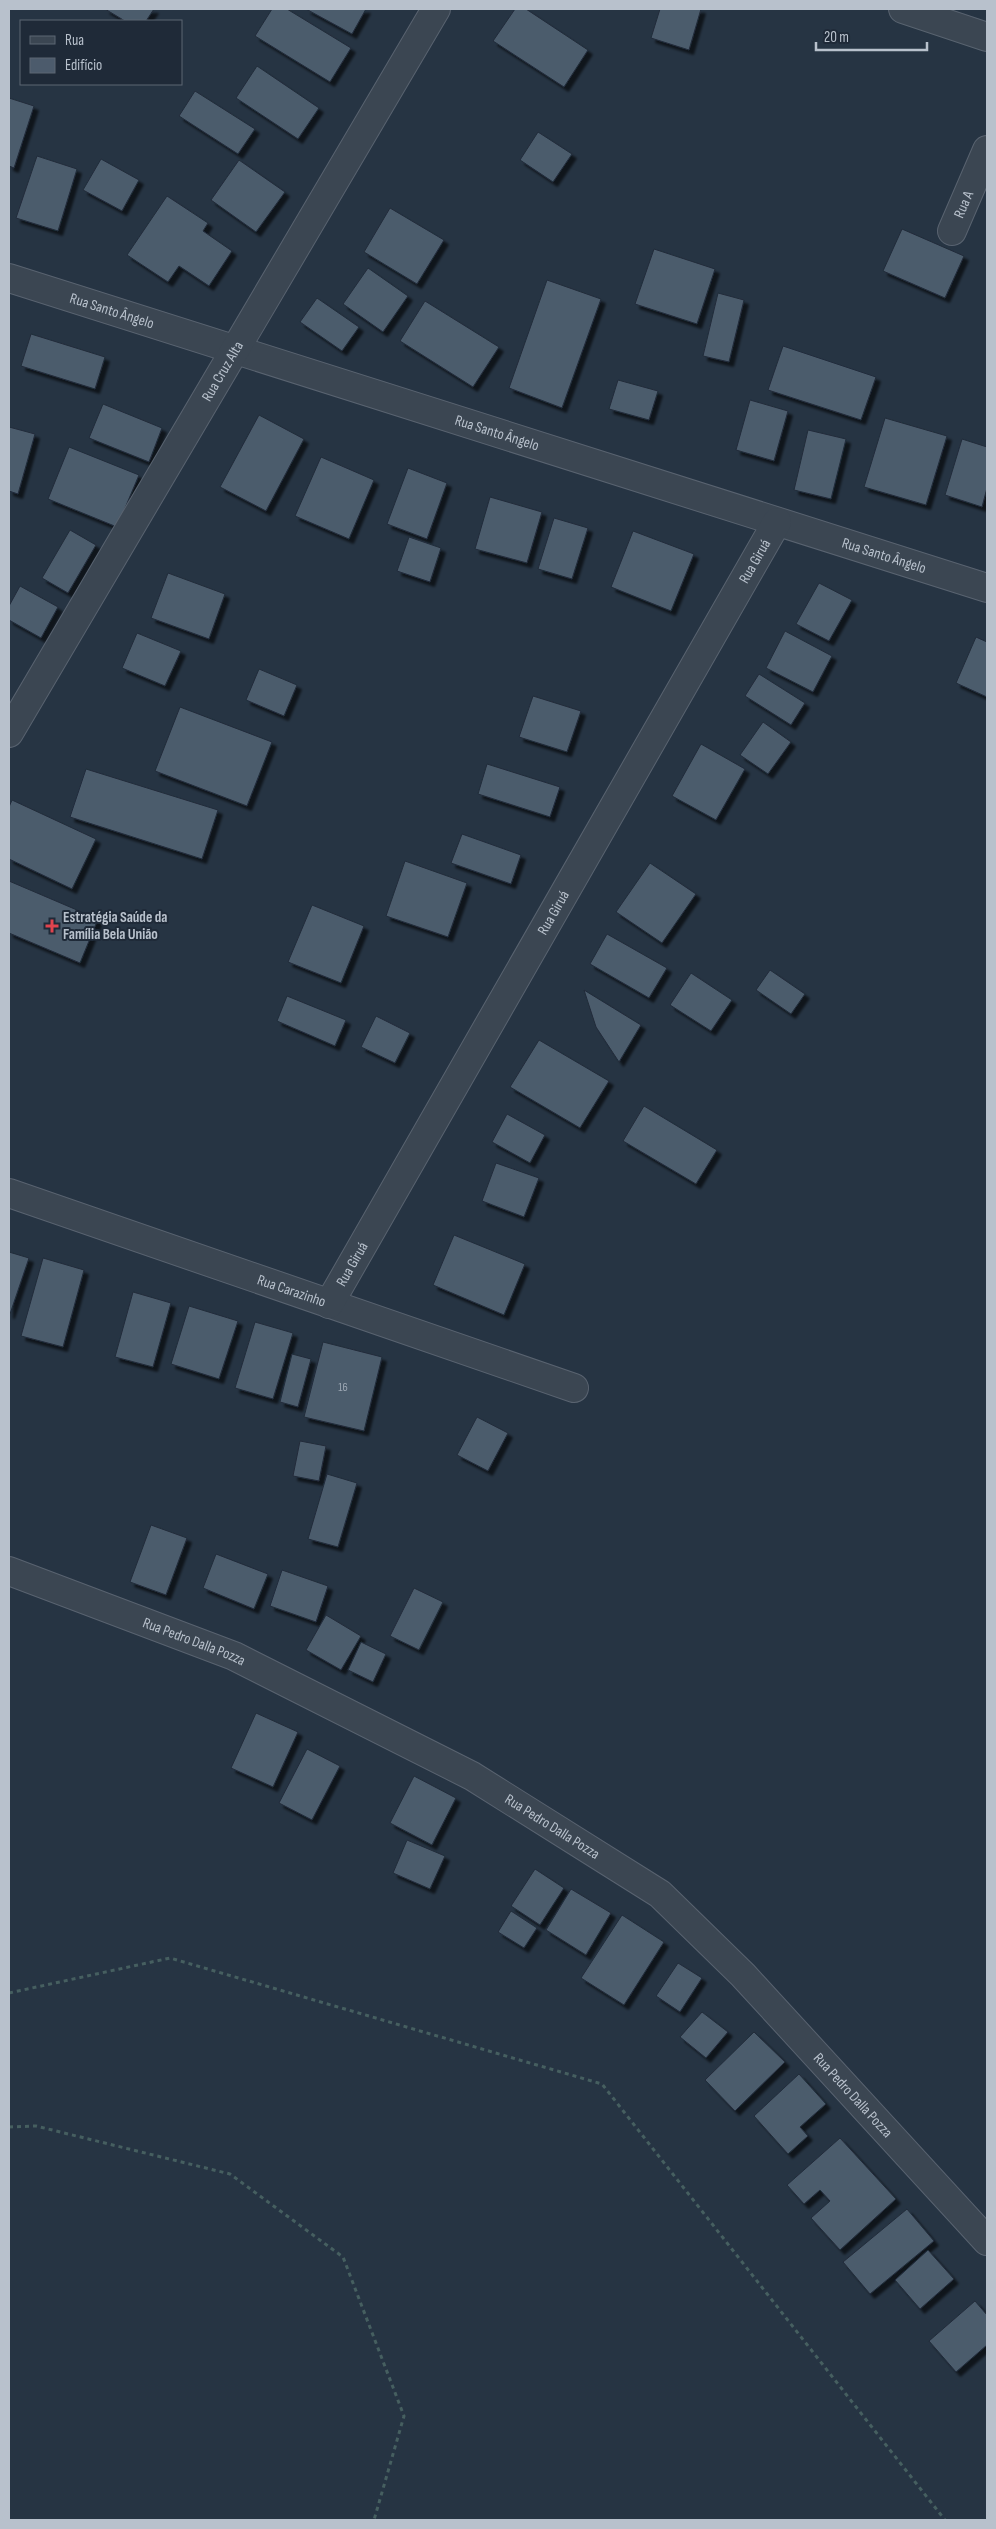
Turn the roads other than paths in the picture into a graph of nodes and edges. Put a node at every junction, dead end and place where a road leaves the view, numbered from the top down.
1 (436, 9) edge
2 (903, 9) edge
3 (987, 37) edge
4 (987, 150) edge
5 (952, 231) dead end
6 (9, 278) edge
7 (234, 350) junction
8 (777, 522) junction
9 (987, 588) edge
10 (9, 733) edge
11 (9, 1193) edge
12 (329, 1304) junction
13 (574, 1388) dead end
14 (9, 1571) edge
15 (987, 2241) edge

1 - 7 street, Rua Cruz Alta
2 - 3 street
4 - 5 street, Rua A
6 - 7 street, Rua Santo Ângelo
7 - 8 street, Rua Santo Ângelo
7 - 10 street, Rua Cruz Alta
8 - 9 street, Rua Santo Ângelo
8 - 12 street, Rua Giruá
11 - 12 street, Rua Carazinho
12 - 13 street, Rua Carazinho
14 - 15 street, Rua Pedro Dalla Pozza

